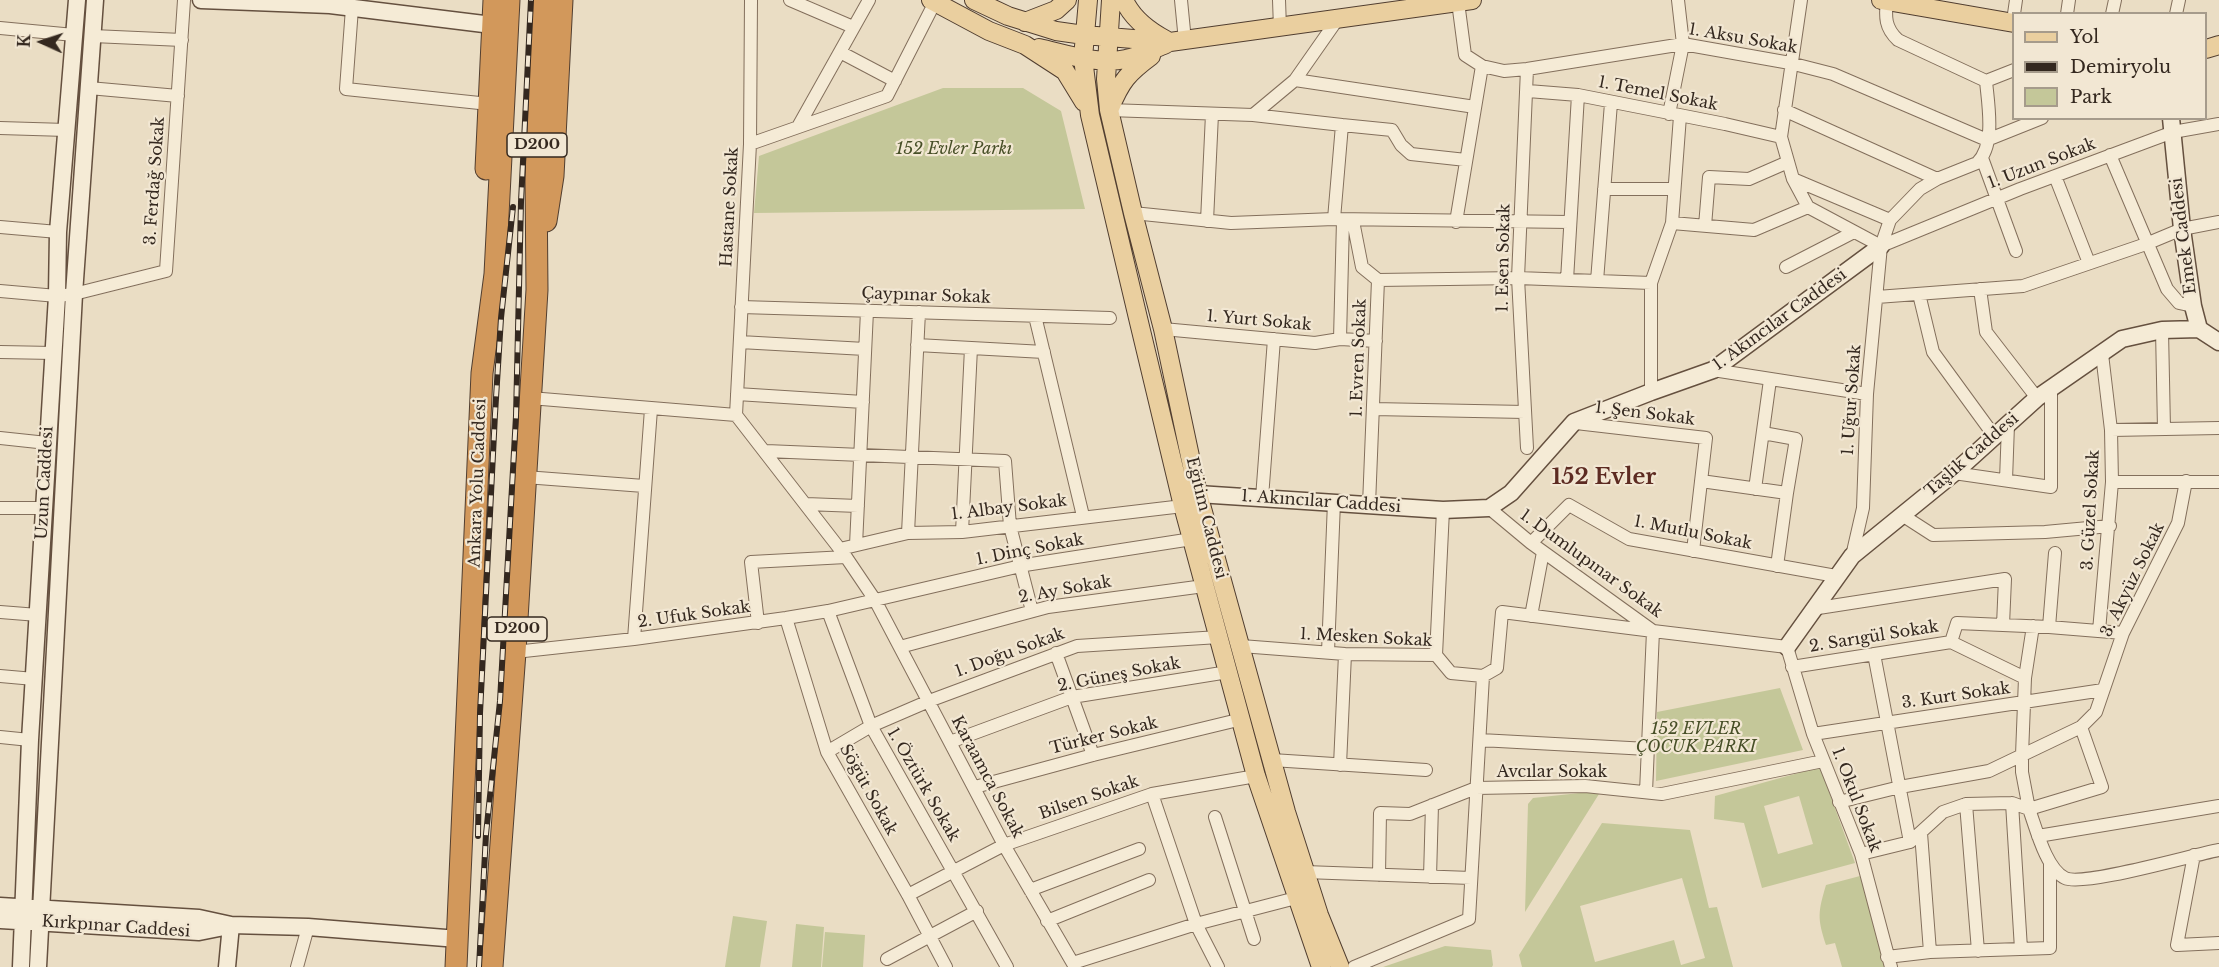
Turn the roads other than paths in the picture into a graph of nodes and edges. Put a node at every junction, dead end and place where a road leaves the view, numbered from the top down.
1 (77, 0) edge
2 (95, 0) edge
3 (184, 0) edge
4 (201, 0) edge
5 (219, 0) edge
6 (494, 0) edge
7 (509, 0) edge
8 (751, 0) edge
9 (790, 0) edge
10 (869, 0) edge
11 (974, 0) edge
12 (1067, 0) edge
13 (1088, 0) edge
14 (1111, 0) edge
15 (1124, 0) edge
16 (1181, 0) edge
17 (1279, 0) edge
18 (1678, 0) edge
19 (1801, 0) edge
20 (1885, 0) edge
21 (933, 1) edge
22 (1465, 1) edge
23 (557, 2) edge
24 (330, 3) edge
25 (372, 5) edge
26 (352, 8) junction
27 (2012, 19) edge
28 (1336, 20) junction
29 (1025, 22) junction
30 (492, 25) junction
31 (854, 27) junction
32 (0, 28) edge
33 (1280, 28) junction
34 (74, 35) junction
35 (1084, 35) junction
36 (93, 36) junction
37 (1108, 37) junction
38 (182, 40) junction
39 (1177, 41) junction
40 (1683, 44) junction
41 (1025, 45) junction
42 (840, 52) junction
43 (1083, 58) junction
44 (1106, 60) junction
45 (1791, 63) junction
46 (1482, 66) junction
47 (1527, 69) junction
48 (2012, 70) edge
49 (1295, 80) junction
50 (895, 81) junction
51 (1986, 81) junction
52 (89, 88) junction
53 (1528, 91) junction
54 (1578, 95) junction
55 (178, 96) junction
56 (1611, 103) junction
57 (489, 104) junction
58 (1475, 107) junction
59 (1109, 110) junction
60 (1784, 110) junction
61 (1212, 114) junction
62 (1090, 115) junction
63 (1253, 115) junction
64 (1675, 115) junction
65 (2037, 120) edge
66 (1342, 124) junction
67 (799, 125) junction
68 (2172, 125) edge
69 (2219, 125) edge
70 (0, 128) edge
71 (66, 130) junction
72 (1780, 137) junction
73 (1987, 140) junction
74 (750, 144) junction
75 (2110, 155) junction
76 (1982, 158) junction
77 (1466, 160) junction
78 (1788, 162) junction
79 (2055, 176) junction
80 (1793, 179) junction
81 (1937, 179) junction
82 (1604, 189) junction
83 (1674, 189) junction
84 (1997, 198) junction
85 (1808, 207) junction
86 (1133, 213) junction
87 (1343, 220) junction
88 (1890, 220) junction
89 (1207, 221) junction
90 (1456, 222) junction
91 (1521, 222) junction
92 (1570, 222) junction
93 (2219, 222) edge
94 (1672, 223) junction
95 (1705, 226) junction
96 (0, 227) edge
97 (2182, 229) junction
98 (58, 232) junction
99 (1854, 232) junction
100 (2146, 244) junction
101 (1881, 246) junction
102 (2016, 251) dead end
103 (2089, 263) junction
104 (1786, 267) dead end
105 (1518, 278) junction
106 (1378, 280) junction
107 (1567, 280) junction
108 (1597, 281) junction
109 (1651, 283) junction
110 (1980, 290) junction
111 (0, 291) edge
112 (74, 294) junction
113 (1918, 294) junction
114 (57, 296) junction
115 (1876, 297) junction
116 (2193, 306) junction
117 (741, 307) junction
118 (867, 311) junction
119 (919, 312) junction
120 (1035, 316) junction
121 (1110, 318) dead end
122 (2199, 328) junction
123 (1163, 329) junction
124 (2162, 330) junction
125 (1275, 339) junction
126 (1340, 339) junction
127 (1376, 341) junction
128 (740, 342) junction
129 (2219, 344) edge
130 (917, 345) junction
131 (970, 348) junction
132 (865, 349) junction
133 (1044, 351) junction
134 (0, 352) edge
135 (53, 353) junction
136 (2102, 354) junction
137 (1713, 370) junction
138 (482, 373) junction
139 (1770, 380) junction
140 (1651, 392) junction
141 (737, 394) junction
142 (1867, 394) junction
143 (2044, 394) junction
144 (530, 398) junction
145 (863, 402) junction
146 (651, 408) junction
147 (1373, 409) junction
148 (1525, 412) junction
149 (736, 415) junction
150 (1574, 422) junction
151 (2219, 428) edge
152 (2164, 429) junction
153 (2110, 430) junction
154 (2002, 431) junction
155 (1763, 434) junction
156 (0, 438) edge
157 (47, 443) junction
158 (1527, 448) dead end
159 (766, 451) junction
160 (860, 455) junction
161 (912, 457) junction
162 (965, 459) junction
163 (1954, 473) junction
164 (525, 477) junction
165 (2006, 480) junction
166 (1701, 481) junction
167 (2186, 481) junction
168 (2112, 482) junction
169 (2219, 482) edge
170 (644, 486) junction
171 (1755, 489) junction
172 (1787, 493) junction
173 (1198, 494) junction
174 (1262, 498) junction
175 (1334, 502) junction
176 (806, 504) junction
177 (1369, 505) junction
178 (858, 506) junction
179 (1183, 506) junction
180 (0, 508) edge
181 (43, 508) junction
182 (1489, 508) junction
183 (1443, 510) junction
184 (1902, 515) junction
185 (1083, 516) junction
186 (1010, 526) junction
187 (2110, 526) junction
188 (962, 532) junction
189 (908, 533) junction
190 (1192, 539) junction
191 (1531, 543) junction
192 (856, 544) junction
193 (1693, 551) junction
194 (1543, 552) junction
195 (843, 553) junction
196 (2055, 553) dead end
197 (1852, 556) junction
198 (1020, 566) junction
199 (1777, 566) junction
200 (1836, 576) junction
201 (1204, 585) junction
202 (875, 600) junction
203 (1812, 609) junction
204 (828, 611) junction
205 (1032, 611) junction
206 (0, 612) edge
207 (38, 615) junction
208 (1531, 616) junction
209 (786, 618) junction
210 (758, 623) junction
211 (2003, 625) junction
212 (2033, 626) junction
213 (2049, 627) junction
214 (2099, 631) junction
215 (1653, 632) junction
216 (2123, 633) junction
217 (1219, 637) junction
218 (634, 639) junction
219 (1951, 642) junction
220 (1241, 646) junction
221 (900, 647) junction
222 (1787, 647) junction
223 (515, 652) junction
224 (1056, 652) junction
225 (1328, 652) junction
226 (1345, 654) junction
227 (1874, 654) junction
228 (1436, 655) junction
229 (1792, 667) junction
230 (1228, 672) junction
231 (0, 676) edge
232 (1483, 676) junction
233 (2025, 678) junction
234 (34, 679) junction
235 (2103, 690) junction
236 (1072, 697) junction
237 (929, 701) junction
238 (2024, 704) junction
239 (1242, 719) junction
240 (1887, 723) junction
241 (871, 726) junction
242 (2081, 727) junction
243 (1813, 734) junction
244 (0, 737) edge
245 (30, 740) junction
246 (1480, 740) junction
247 (950, 742) junction
248 (1648, 749) junction
249 (826, 752) junction
250 (1094, 755) junction
251 (2022, 756) junction
252 (1272, 760) junction
253 (1823, 761) junction
254 (1340, 765) junction
255 (1426, 770) dead end
256 (1256, 776) junction
257 (975, 787) junction
258 (1900, 787) junction
259 (1476, 788) junction
260 (1646, 792) junction
261 (1152, 794) junction
262 (1839, 802) junction
263 (2012, 803) junction
264 (1966, 804) junction
265 (1432, 805) junction
266 (2219, 806) edge
267 (2029, 809) junction
268 (1215, 817) dead end
269 (1921, 833) junction
270 (2038, 836) junction
271 (1910, 842) junction
272 (1004, 845) junction
273 (1139, 849) dead end
274 (2219, 849) edge
275 (1861, 854) junction
276 (2194, 855) junction
277 (2050, 864) junction
278 (953, 872) junction
279 (1305, 872) junction
280 (1379, 875) junction
281 (1430, 877) junction
282 (1471, 878) junction
283 (1149, 880) dead end
284 (1030, 890) junction
285 (908, 896) junction
286 (1296, 898) junction
287 (0, 906) edge
288 (977, 910) junction
289 (1245, 911) junction
290 (23, 914) junction
291 (40, 915) junction
292 (0, 920) edge
293 (1047, 921) junction
294 (1196, 924) junction
295 (231, 925) junction
296 (308, 927) junction
297 (929, 936) junction
298 (458, 939) junction
299 (1254, 939) dead end
300 (2219, 943) edge
301 (2020, 949) junction
302 (1978, 951) junction
303 (1930, 952) junction
304 (886, 959) dead end
305 (1889, 962) edge
306 (1074, 965) edge
307 (21, 967) edge
308 (38, 967) edge
309 (44, 967) edge
310 (227, 967) edge
311 (297, 967) edge
312 (456, 967) edge
313 (492, 967) edge
314 (945, 967) edge
315 (1007, 967) edge
316 (1218, 967) edge
317 (1321, 967) edge
318 (1340, 967) edge
319 (1354, 967) edge

1 - 34 main road, Uzun Caddesi
2 - 36 main road, Uzun Caddesi
3 - 38 street, 3. Ferdağ Sokak
4 - 5 main road
5 - 24 main road
6 - 30 highway, D200
7 - 138 highway, Ankara Yolu Caddesi / D200
8 - 74 street, Hastane Sokak
9 - 31 street
10 - 31 street
11 - 29 main road
12 - 29 main road
13 - 35 main road
14 - 37 main road, Eğitim Caddesi
15 - 39 main road
16 - 39 street
17 - 33 street
18 - 40 street
19 - 45 street
20 - 27 main road
20 - 51 street
21 - 41 main road
21 - 50 street
22 - 28 main road
22 - 46 street
23 - 144 highway, D200
24 - 26 main road
25 - 26 main road
25 - 30 main road
26 - 57 street
28 - 33 main road
28 - 49 street
29 - 35 main road
30 - 57 highway, D200
31 - 42 street
32 - 34 street
33 - 39 main road
34 - 71 main road, Uzun Caddesi
35 - 37 main road
35 - 43 main road
36 - 38 street
36 - 52 main road, Uzun Caddesi
37 - 39 main road
37 - 44 main road, Eğitim Caddesi
38 - 55 street, 3. Ferdağ Sokak
39 - 44 main road
39 - 59 main road
40 - 45 street, 1. Aksu Sokak
40 - 47 street, 1. Aksu Sokak
40 - 64 street
41 - 43 main road
41 - 62 main road
42 - 50 street
42 - 67 street
43 - 44 main road
43 - 62 main road
44 - 59 main road, Eğitim Caddesi
45 - 60 street
45 - 73 street, 1. Aksu Sokak
46 - 47 street, 1. Aksu Sokak
46 - 58 street
47 - 53 street, 1. Esen Sokak
48 - 51 street
49 - 58 street
49 - 63 street
50 - 67 street
51 - 73 street
52 - 55 street
52 - 112 main road, Uzun Caddesi
53 - 54 street, 1. Temel Sokak
53 - 91 street, 1. Esen Sokak
54 - 56 street, 1. Temel Sokak
54 - 92 street
55 - 112 street, 3. Ferdağ Sokak
56 - 64 street, 1. Temel Sokak
56 - 82 street
57 - 138 highway, D200
58 - 77 street
59 - 61 street
59 - 86 main road, Eğitim Caddesi
60 - 72 street
60 - 81 street
61 - 63 street
61 - 89 street
62 - 179 main road, Eğitim Caddesi
63 - 66 street
64 - 72 street, 1. Temel Sokak
64 - 83 street
65 - 73 street
66 - 77 street
66 - 87 street
67 - 74 street
68 - 69 street, 1. Uzun Sokak
68 - 75 street, 1. Uzun Sokak
68 - 97 main road, Emek Caddesi
70 - 71 street
71 - 98 main road, Uzun Caddesi
72 - 78 street
73 - 76 street
74 - 117 street, Hastane Sokak
75 - 79 street, 1. Uzun Sokak
75 - 100 street
76 - 81 street
76 - 84 street
77 - 90 street
78 - 80 street
78 - 95 street
79 - 84 street, 1. Uzun Sokak
79 - 103 street
80 - 85 street
80 - 88 street
81 - 88 street
82 - 83 street
82 - 108 street
83 - 94 street
84 - 101 street, 1. Uzun Sokak
84 - 102 street
85 - 95 street
85 - 99 street
86 - 89 street
86 - 123 main road, Eğitim Caddesi
87 - 89 street
87 - 90 street
87 - 106 street, 1. Evren Sokak
87 - 126 street
88 - 101 street
90 - 91 street
91 - 92 street
91 - 105 street, 1. Esen Sokak
92 - 107 street
93 - 97 street
94 - 95 street
94 - 109 street
96 - 98 street
97 - 100 street
97 - 116 main road, Emek Caddesi
98 - 114 main road, Uzun Caddesi
99 - 101 street
99 - 104 street
100 - 103 street
100 - 116 street
101 - 115 street, 1. Uğur Sokak
101 - 137 main road, 1. Akıncılar Caddesi
103 - 110 street
105 - 106 street
105 - 107 street
105 - 148 street, 1. Esen Sokak
106 - 127 street, 1. Evren Sokak
107 - 108 street
108 - 109 street
109 - 140 street
110 - 113 street
110 - 143 street
111 - 114 street
112 - 114 street
112 - 291 main road, Uzun Caddesi
113 - 115 street
113 - 154 street
114 - 135 main road, Uzun Caddesi
115 - 142 street, 1. Uğur Sokak
116 - 122 main road, Emek Caddesi
117 - 118 street, Çaypınar Sokak
117 - 128 street, Hastane Sokak
118 - 119 street, Çaypınar Sokak
118 - 132 street
119 - 120 street, Çaypınar Sokak
119 - 130 street
120 - 121 street, Çaypınar Sokak
120 - 133 street
122 - 124 main road, Taşlık Caddesi
122 - 129 main road
123 - 125 street, 1. Yurt Sokak
123 - 173 main road, Eğitim Caddesi
124 - 136 main road, Taşlık Caddesi
124 - 152 street
125 - 126 street, 1. Yurt Sokak
125 - 174 street
126 - 127 street, 1. Yurt Sokak
127 - 147 street, 1. Evren Sokak
128 - 132 street
128 - 141 street, Hastane Sokak
130 - 131 street
130 - 161 street
131 - 133 street
131 - 162 street
132 - 145 street
133 - 185 street
134 - 135 street
135 - 157 main road, Uzun Caddesi
136 - 143 main road, Taşlık Caddesi
136 - 153 street, 3. Güzel Sokak
137 - 139 street
137 - 140 main road, 1. Akıncılar Caddesi
138 - 298 highway, Ankara Yolu Caddesi / D200
139 - 142 street
139 - 155 street
140 - 150 main road, 1. Akıncılar Caddesi
141 - 145 street
141 - 149 street, Hastane Sokak
142 - 197 street, 1. Uğur Sokak
143 - 154 main road, Taşlık Caddesi
143 - 165 street
144 - 146 street
144 - 164 highway, D200
145 - 160 street
146 - 149 street
146 - 170 street
147 - 148 street
147 - 177 street, 1. Evren Sokak
148 - 158 street, 1. Esen Sokak
149 - 159 street, Karaamca Sokak
150 - 166 street, 1. Şen Sokak
150 - 182 main road, 1. Akıncılar Caddesi
151 - 152 street
152 - 153 street
153 - 168 street, 3. Güzel Sokak
154 - 163 main road, Taşlık Caddesi
154 - 165 street
155 - 171 street
155 - 172 street
156 - 157 street
157 - 181 main road, Uzun Caddesi
159 - 160 street
159 - 176 street, Karaamca Sokak
160 - 161 street
160 - 178 street
161 - 162 street
161 - 189 street
162 - 186 street
162 - 188 street
163 - 165 street
163 - 184 main road, Taşlık Caddesi
164 - 170 street
164 - 223 highway, D200
166 - 171 street
166 - 193 street, 1. Şen Sokak
167 - 168 street
167 - 169 street
167 - 216 street, 3. Akyüz Sokak
168 - 187 street, 3. Güzel Sokak
170 - 218 street
171 - 172 street
172 - 199 street
173 - 174 main road, 1. Akıncılar Caddesi
173 - 220 main road, Eğitim Caddesi
174 - 175 main road, 1. Akıncılar Caddesi
175 - 177 main road, 1. Akıncılar Caddesi
175 - 225 street
176 - 178 street
176 - 195 street, Karaamca Sokak
177 - 183 main road, 1. Akıncılar Caddesi
178 - 192 street
179 - 185 street, 1. Albay Sokak
179 - 190 main road, Eğitim Caddesi
180 - 181 street
181 - 207 main road, Uzun Caddesi
182 - 183 main road, 1. Akıncılar Caddesi
182 - 191 street, 1. Dumlupınar Sokak
183 - 228 street
184 - 187 street
184 - 197 main road, Taşlık Caddesi
185 - 186 street, 1. Albay Sokak
186 - 188 street, 1. Albay Sokak
186 - 198 street
187 - 214 street, 3. Güzel Sokak
188 - 189 street, 1. Albay Sokak
189 - 192 street, 1. Albay Sokak
190 - 198 street, 1. Dinç Sokak
190 - 201 main road, Eğitim Caddesi
191 - 193 street, 1. Mutlu Sokak
191 - 194 street, 1. Dumlupınar Sokak
192 - 195 street, 1. Albay Sokak
193 - 199 street, 1. Mutlu Sokak
194 - 208 street
194 - 215 street, 1. Dumlupınar Sokak
195 - 202 street, Karaamca Sokak
195 - 210 street, 1. Albay Sokak
196 - 213 street
197 - 200 main road, Taşlık Caddesi
198 - 202 street, 1. Dinç Sokak
198 - 205 street
199 - 200 street, 1. Mutlu Sokak
200 - 203 main road, Taşlık Caddesi
201 - 205 street, 2. Ay Sokak
201 - 217 main road, Eğitim Caddesi
202 - 204 street, 2. Ufuk Sokak
202 - 221 street, Karaamca Sokak
203 - 211 street
203 - 222 main road, Taşlık Caddesi
204 - 209 street, 2. Ufuk Sokak
204 - 241 street, 1. Öztürk Sokak
205 - 221 street, 2. Ay Sokak
206 - 207 street
207 - 234 main road, Uzun Caddesi
208 - 215 street
208 - 232 street
209 - 210 street, 2. Ufuk Sokak
209 - 249 street, Söğüt Sokak
210 - 218 street, 2. Ufuk Sokak
211 - 212 street
211 - 219 street
212 - 213 street
212 - 233 street
213 - 214 street
214 - 216 street
215 - 222 street, 1. Dumlupınar Sokak
215 - 248 street
216 - 235 street, 3. Akyüz Sokak
217 - 224 street, 1. Doğu Sokak
217 - 230 main road, Eğitim Caddesi
218 - 223 street, 2. Ufuk Sokak
219 - 227 street, 2. Sarıgül Sokak
219 - 233 street, 2. Sarıgül Sokak
220 - 225 street, 1. Mesken Sokak
220 - 252 main road, Eğitim Caddesi
221 - 237 street, Karaamca Sokak
222 - 229 street, 1. Okul Sokak
223 - 313 highway, D200
224 - 236 street
224 - 237 street, 1. Doğu Sokak
225 - 226 street, 1. Mesken Sokak
226 - 228 street, 1. Mesken Sokak
226 - 254 street
227 - 229 street, 2. Sarıgül Sokak
227 - 240 street
228 - 232 street, 1. Mesken Sokak
229 - 243 street, 1. Okul Sokak
230 - 236 street, 2. Güneş Sokak
230 - 239 main road, Eğitim Caddesi
231 - 234 street
232 - 246 street
233 - 238 street
234 - 245 main road, Uzun Caddesi
235 - 238 street, 3. Kurt Sokak
235 - 242 street, 3. Akyüz Sokak
236 - 247 street, 2. Güneş Sokak
236 - 250 street
237 - 241 street, 1. Doğu Sokak
237 - 247 street, Karaamca Sokak
238 - 240 street, 3. Kurt Sokak
238 - 251 street
239 - 250 street, Türker Sokak
239 - 256 main road, Eğitim Caddesi
240 - 243 street, 3. Kurt Sokak
240 - 258 street
241 - 249 street, 1. Doğu Sokak
241 - 278 street, 1. Öztürk Sokak
242 - 251 street, 3. Akyüz Sokak
242 - 267 street
243 - 253 street, 1. Okul Sokak
244 - 245 street
245 - 290 main road, Uzun Caddesi
246 - 248 street
246 - 259 street
247 - 257 street, Karaamca Sokak
248 - 260 street
249 - 285 street, Söğüt Sokak
250 - 257 street, Türker Sokak
251 - 258 street, 3. Akyüz Sokak
251 - 267 street
252 - 254 street
252 - 279 main road, Eğitim Caddesi
253 - 260 street, Avcılar Sokak
253 - 262 street, 1. Okul Sokak
254 - 255 street
256 - 261 street, Bilsen Sokak
256 - 286 main road, Eğitim Caddesi
257 - 272 street, Karaamca Sokak
258 - 262 street, 3. Akyüz Sokak
258 - 271 street
259 - 260 street, Avcılar Sokak
259 - 265 street, Avcılar Sokak
259 - 282 street
261 - 272 street, Bilsen Sokak
261 - 294 street
262 - 275 street, 1. Okul Sokak
263 - 264 street
263 - 267 street
263 - 301 street
264 - 269 street
264 - 302 street
265 - 280 street, Avcılar Sokak
265 - 281 street
266 - 270 street
267 - 270 street
268 - 289 street
269 - 271 street
269 - 303 street
270 - 277 street
271 - 275 street
272 - 278 street, Bilsen Sokak
272 - 284 street, Karaamca Sokak
273 - 284 street
274 - 276 street
275 - 305 street, 1. Okul Sokak
276 - 277 street
276 - 300 street
277 - 301 street
278 - 285 street, Bilsen Sokak
278 - 288 street, 1. Öztürk Sokak
279 - 280 street
279 - 318 main road, Eğitim Caddesi
280 - 281 street
281 - 282 street
282 - 319 street
283 - 293 street
284 - 293 street, Karaamca Sokak
285 - 297 street, Söğüt Sokak
286 - 289 street
286 - 317 main road, Eğitim Caddesi
287 - 290 main road, Kırkpınar Caddesi
288 - 297 street
288 - 315 street, 1. Öztürk Sokak
289 - 294 street
289 - 299 street
290 - 291 main road, Kırkpınar Caddesi
290 - 292 main road, Kırkpınar Caddesi
290 - 307 main road, Uzun Caddesi
291 - 295 main road, Kırkpınar Caddesi
291 - 308 main road, Uzun Caddesi
293 - 306 street, Karaamca Sokak
294 - 306 street
294 - 316 street
295 - 296 main road, Kırkpınar Caddesi
295 - 310 main road
296 - 298 main road, Kırkpınar Caddesi
296 - 311 street
297 - 304 street
297 - 314 street, Söğüt Sokak
298 - 312 highway, Ankara Yolu Caddesi / D200
301 - 302 street
302 - 303 street
303 - 305 street
308 - 309 street

